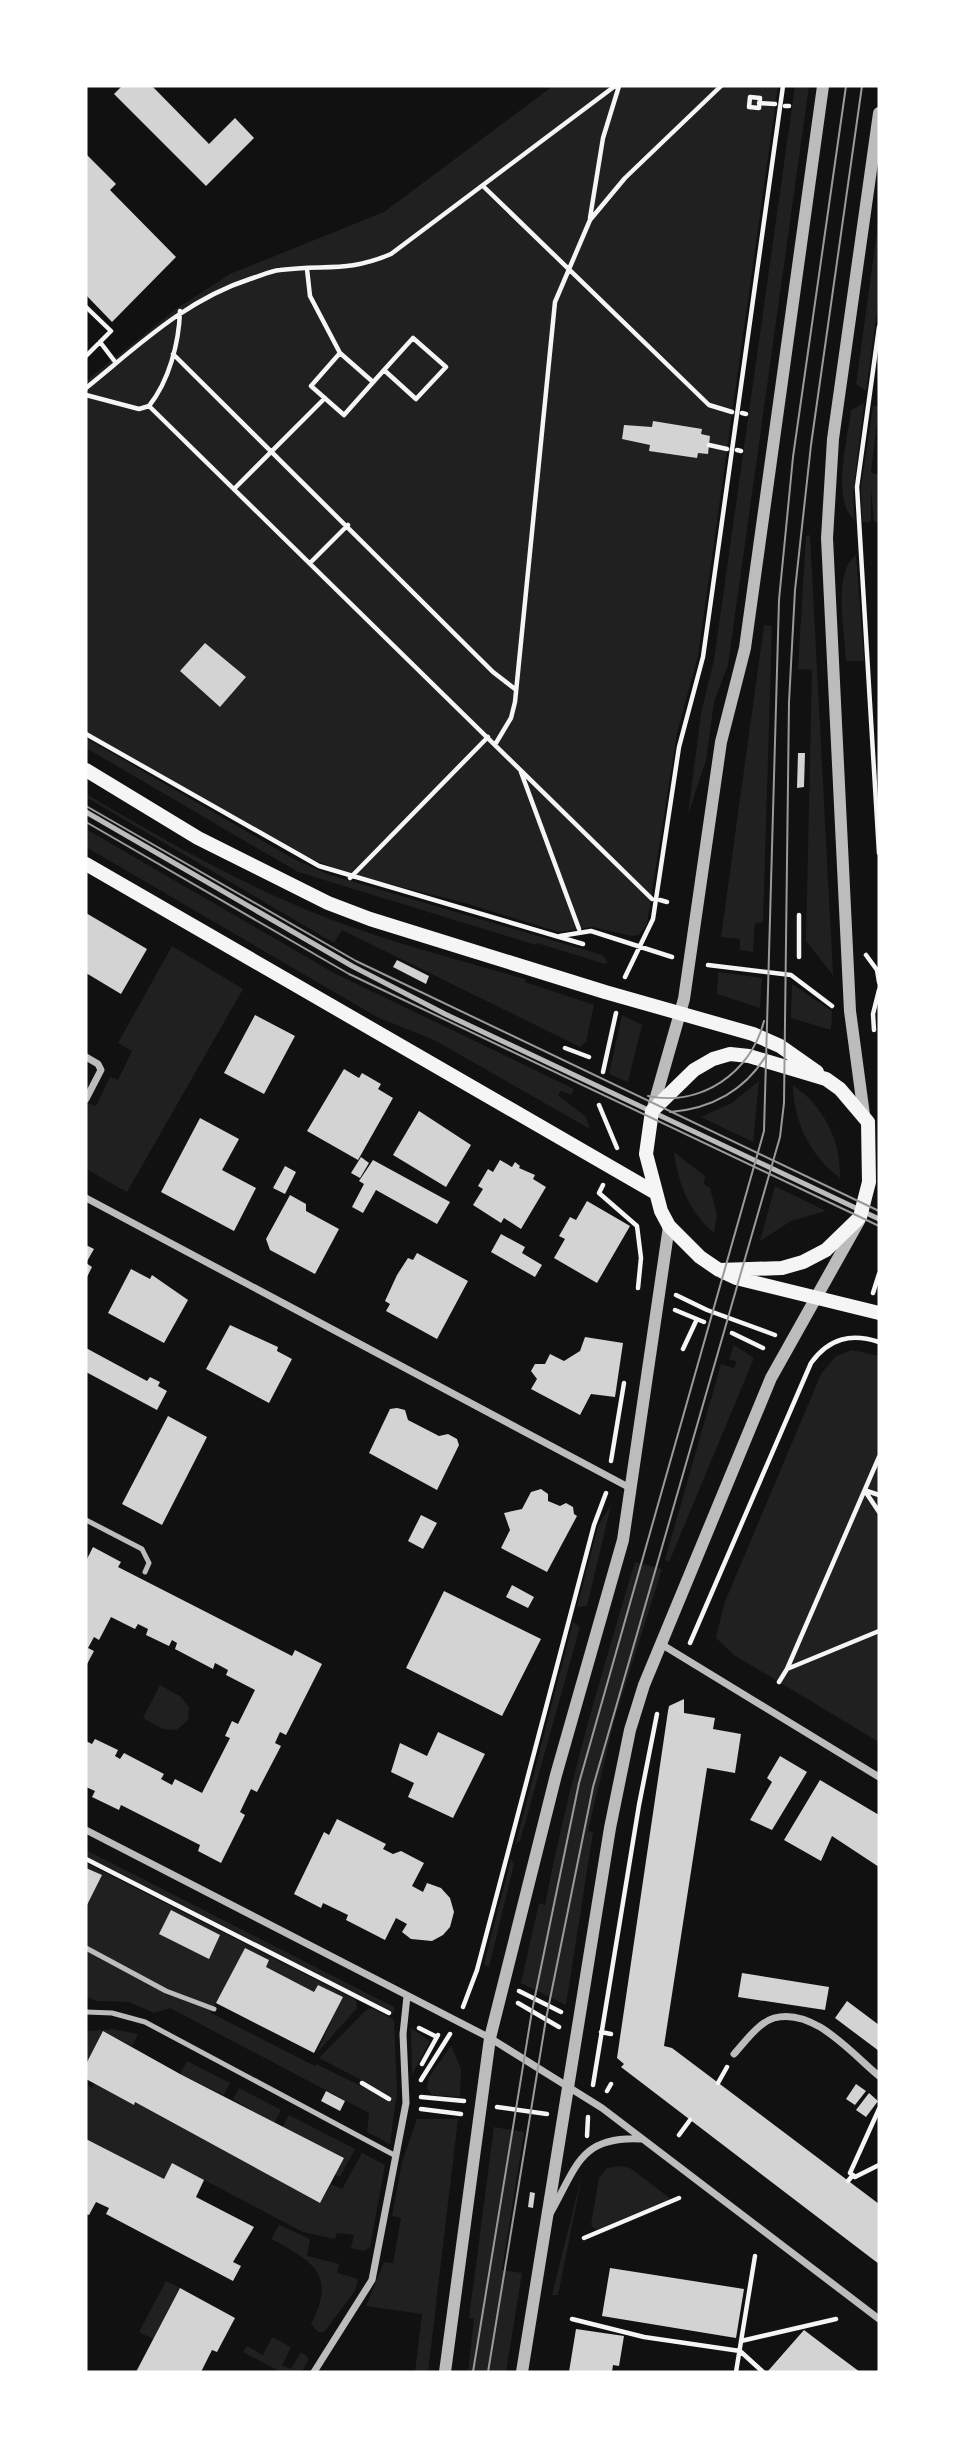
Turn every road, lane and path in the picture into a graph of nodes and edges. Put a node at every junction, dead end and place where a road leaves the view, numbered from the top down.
1 (617, 86) edge
2 (721, 86) edge
3 (783, 86) edge
4 (823, 86) edge
5 (759, 103) dead end
6 (775, 104) dead end
7 (879, 113) edge
8 (484, 187) junction
9 (590, 220) junction
10 (307, 270) junction
11 (567, 271) junction
12 (86, 307) edge
13 (180, 311) junction
14 (879, 327) edge
15 (100, 342) junction
16 (340, 353) junction
17 (173, 354) junction
18 (86, 356) edge
19 (116, 363) junction
20 (384, 370) junction
21 (373, 383) junction
22 (86, 388) edge
23 (86, 395) edge
24 (325, 398) junction
25 (149, 406) junction
26 (732, 412) dead end
27 (709, 445) dead end
28 (727, 449) dead end
29 (272, 451) junction
30 (234, 489) junction
31 (348, 525) junction
32 (310, 563) junction
33 (516, 689) junction
34 (86, 734) edge
35 (488, 737) junction
36 (496, 743) junction
37 (86, 769) edge
38 (520, 770) junction
39 (86, 812) edge
40 (879, 853) edge
41 (86, 864) edge
42 (350, 878) junction
43 (652, 899) dead end
44 (660, 900) dead end
45 (667, 902) dead end
46 (799, 915) dead end
47 (579, 929) dead end
48 (557, 936) junction
49 (581, 936) dead end
50 (641, 946) junction
51 (799, 957) dead end
52 (690, 961) junction
53 (628, 966) dead end
54 (877, 971) dead end
55 (879, 982) edge
56 (879, 990) edge
57 (617, 1009) dead end
58 (850, 1011) junction
59 (681, 1013) junction
60 (873, 1014) junction
61 (874, 1036) dead end
62 (565, 1048) dead end
63 (86, 1057) edge
64 (589, 1057) dead end
65 (603, 1072) dead end
66 (826, 1079) junction
67 (86, 1099) edge
68 (597, 1100) dead end
69 (652, 1111) junction
70 (866, 1119) junction
71 (879, 1133) edge
72 (618, 1147) dead end
73 (654, 1192) junction
74 (600, 1193) dead end
75 (86, 1198) edge
76 (861, 1214) junction
77 (879, 1219) edge
78 (669, 1226) junction
79 (719, 1270) junction
80 (639, 1273) junction
81 (660, 1286) junction
82 (638, 1295) dead end
83 (815, 1298) junction
84 (879, 1313) edge
85 (697, 1319) dead end
86 (732, 1333) dead end
87 (879, 1342) edge
88 (789, 1343) junction
89 (763, 1348) dead end
90 (683, 1349) dead end
91 (815, 1357) junction
92 (626, 1370) dead end
93 (879, 1457) edge
94 (608, 1477) junction
95 (632, 1489) junction
96 (864, 1490) junction
97 (879, 1495) edge
98 (879, 1512) edge
99 (86, 1520) edge
100 (145, 1572) dead end
101 (879, 1631) edge
102 (661, 1644) junction
103 (682, 1657) junction
104 (787, 1670) junction
105 (779, 1682) dead end
106 (659, 1707) dead end
107 (879, 1777) edge
108 (86, 1830) edge
109 (86, 1859) edge
110 (86, 1948) edge
111 (502, 1989) junction
112 (407, 1996) junction
113 (214, 2009) dead end
114 (86, 2012) edge
115 (446, 2014) junction
116 (404, 2020) junction
117 (579, 2022) junction
118 (602, 2032) junction
119 (611, 2034) dead end
120 (437, 2037) junction
121 (448, 2037) dead end
122 (490, 2038) junction
123 (577, 2038) junction
124 (598, 2051) junction
125 (734, 2054) dead end
126 (420, 2066) dead end
127 (879, 2076) edge
128 (362, 2083) dead end
129 (611, 2084) dead end
130 (569, 2089) junction
131 (607, 2091) dead end
132 (591, 2102) junction
133 (406, 2103) junction
134 (480, 2104) junction
135 (879, 2109) edge
136 (461, 2114) dead end
137 (564, 2117) junction
138 (690, 2120) dead end
139 (679, 2134) dead end
140 (641, 2139) junction
141 (588, 2151) junction
142 (396, 2156) junction
143 (879, 2165) edge
144 (853, 2175) junction
145 (848, 2181) dead end
146 (679, 2198) dead end
147 (548, 2218) junction
148 (584, 2238) dead end
149 (755, 2256) dead end
150 (572, 2319) dead end
151 (836, 2319) dead end
152 (879, 2319) edge
153 (741, 2341) junction
154 (740, 2351) junction
155 (314, 2372) edge
156 (444, 2372) edge
157 (522, 2372) edge
158 (736, 2372) edge
159 (763, 2372) edge

1 - 8 path
1 - 9 path
2 - 9 path
3 - 50 path
4 - 52 street
5 - 6 path
7 - 58 street
8 - 10 path
8 - 11 path
9 - 11 path
10 - 13 path
10 - 16 path
11 - 26 path
11 - 33 path
12 - 15 path
13 - 17 path
13 - 19 path
14 - 40 path
15 - 18 path
15 - 19 path
16 - 21 path
16 - 24 path
17 - 25 path
17 - 29 path
19 - 22 path
20 - 20 path
20 - 21 path
21 - 24 path
23 - 25 path
24 - 29 path
25 - 30 path
27 - 28 path
29 - 30 path
29 - 31 path
30 - 32 path
31 - 32 path
31 - 33 path
32 - 35 path
33 - 36 path
34 - 42 path
35 - 36 path
35 - 42 path
36 - 38 path
37 - 59 main road
38 - 43 path
38 - 47 path
39 - 69 lane
41 - 73 main road
42 - 48 path
44 - 45 path
46 - 51 path
48 - 49 path
48 - 50 path
50 - 52 path
50 - 53 path
52 - 58 path
52 - 59 street
54 - 55 path
56 - 60 path
57 - 65 path
58 - 60 path
58 - 70 street
59 - 66 main road
59 - 69 street
60 - 61 path
62 - 64 path
63 - 67 street
66 - 69 main road
66 - 70 main road
68 - 72 path
69 - 73 main road
69 - 76 lane
70 - 71 main road
70 - 76 main road
73 - 78 main road
74 - 80 path
75 - 94 street
76 - 77 lane
76 - 79 main road
76 - 83 street
78 - 79 main road
78 - 81 street
79 - 83 main road
80 - 81 path
80 - 82 path
81 - 88 path
81 - 95 street
83 - 84 main road
83 - 88 street
85 - 90 path
86 - 89 path
87 - 91 path
88 - 91 path
88 - 102 street
91 - 103 path
92 - 94 path
93 - 96 path
94 - 95 street
94 - 111 path
95 - 111 street
96 - 97 path
96 - 98 path
96 - 104 path
99 - 100 lane
101 - 104 path
102 - 103 street
102 - 117 street
103 - 107 street
104 - 105 path
106 - 118 path
108 - 112 street
109 - 116 path
110 - 113 lane
111 - 117 path
111 - 122 street
111 - 123 path
112 - 115 street
112 - 116 street
114 - 142 lane
115 - 120 path
115 - 122 street
116 - 120 path
116 - 133 street
117 - 118 path
117 - 123 street
118 - 119 path
118 - 124 path
120 - 126 path
121 - 134 path
122 - 130 street
122 - 134 street
123 - 124 path
123 - 130 street
124 - 132 path
125 - 127 street
128 - 133 path
129 - 131 path
130 - 132 street
130 - 137 street
132 - 140 street
132 - 141 path
133 - 136 path
133 - 142 street
134 - 137 path
134 - 156 street
135 - 144 path
137 - 147 street
138 - 139 path
140 - 141 street
140 - 152 street
141 - 147 street
142 - 155 street
143 - 144 path
144 - 145 path
146 - 148 path
147 - 157 street
149 - 153 path
150 - 154 path
151 - 153 path
153 - 154 path
154 - 158 path
154 - 159 path

